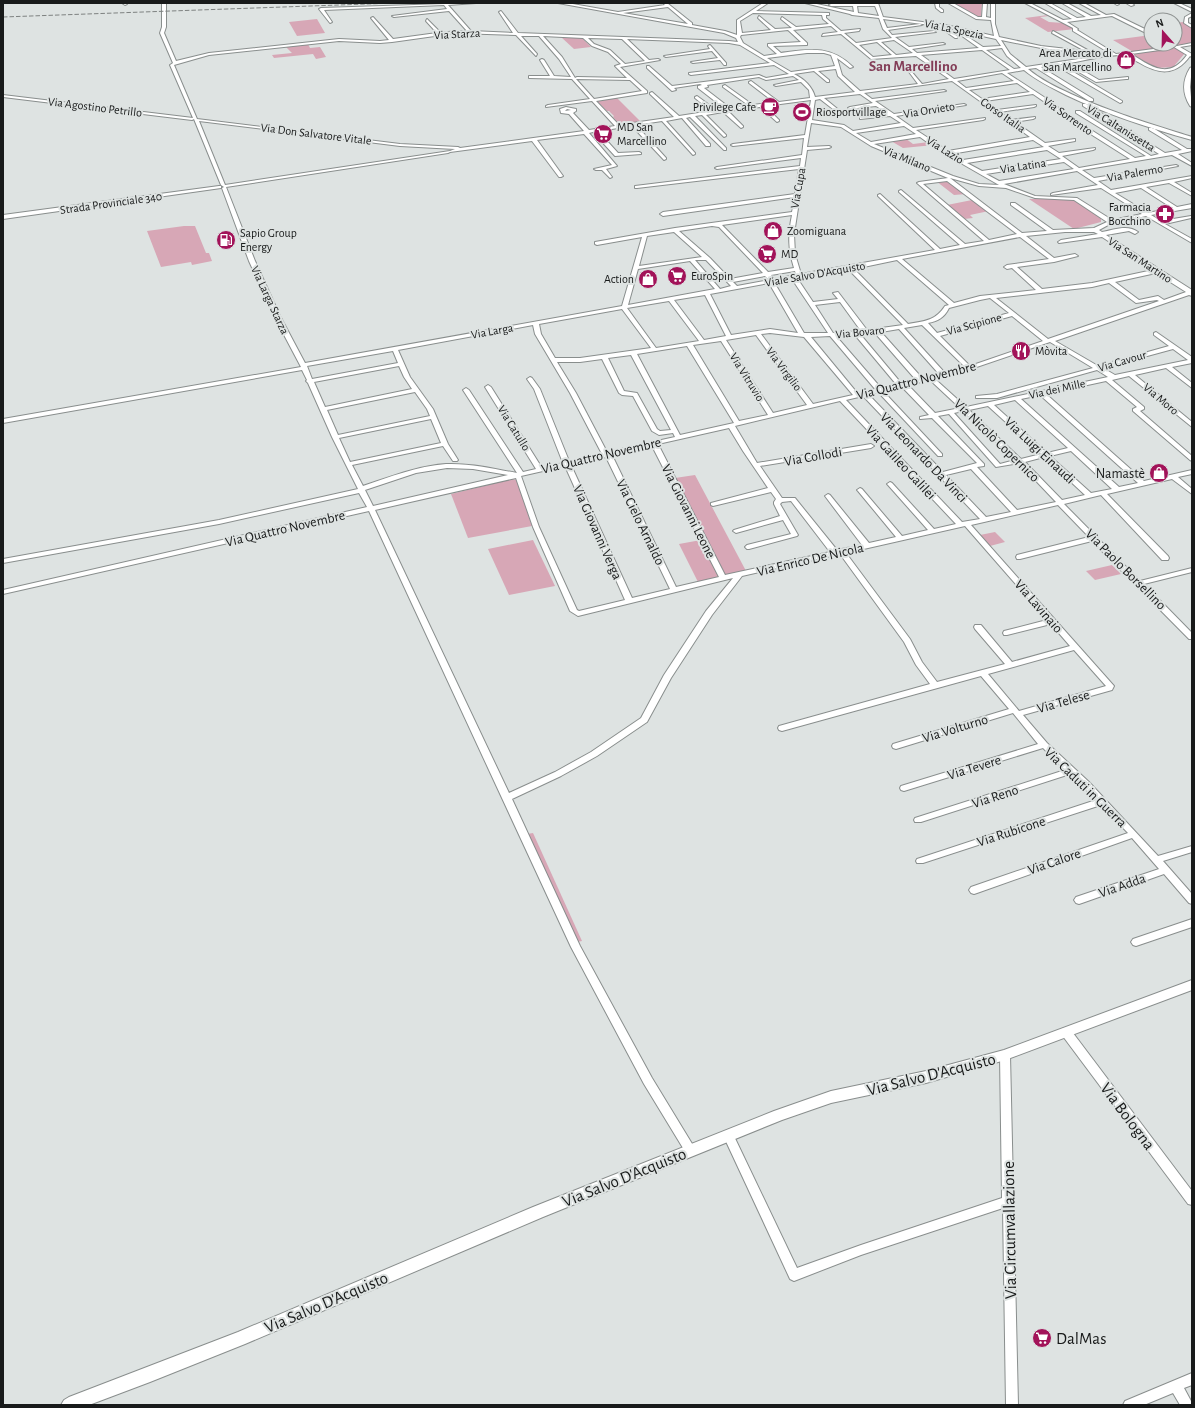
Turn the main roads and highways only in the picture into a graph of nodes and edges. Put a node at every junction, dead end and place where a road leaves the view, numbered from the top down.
1 (1192, 69) edge
2 (1192, 80) edge
3 (1192, 94) edge
4 (1192, 105) edge
5 (1192, 985) edge
6 (69, 1405) edge

1 - 4 highway
2 - 3 highway
5 - 6 main road, Via Salvo D'Acquisto

